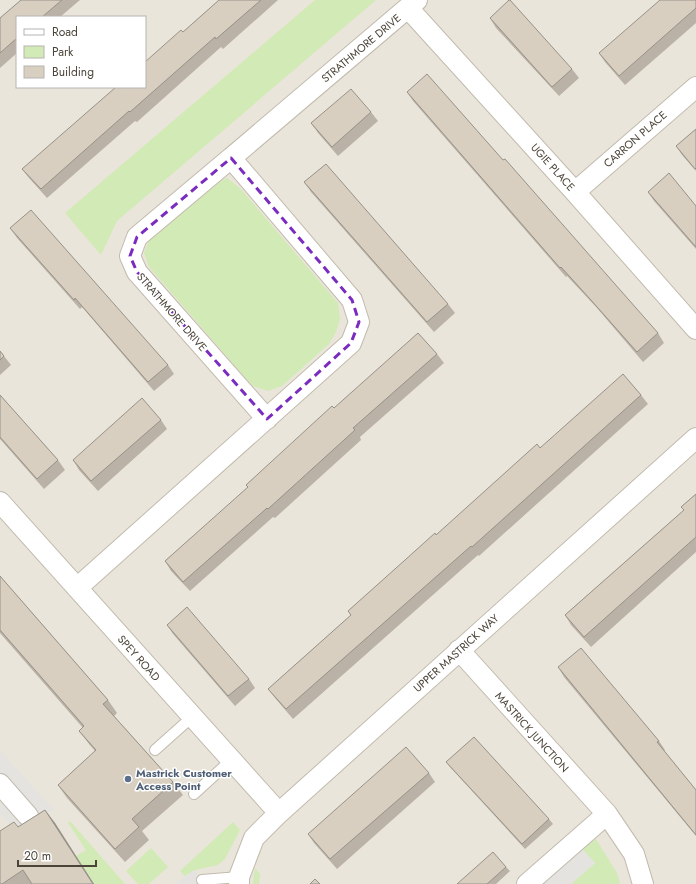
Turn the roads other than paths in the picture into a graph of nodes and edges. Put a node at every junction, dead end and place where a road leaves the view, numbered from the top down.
1 (412, 4) edge
2 (696, 87) edge
3 (231, 158) junction
4 (575, 192) junction
5 (696, 329) edge
6 (267, 420) junction
7 (696, 438) edge
8 (0, 502) edge
9 (77, 588) junction
10 (459, 650) junction
11 (192, 717) junction
12 (155, 750) dead end
13 (231, 760) junction
14 (0, 784) edge
15 (194, 794) dead end
16 (279, 813) junction
17 (607, 814) junction
18 (28, 816) dead end
19 (202, 880) dead end
20 (239, 880) edge
21 (527, 884) edge
22 (643, 884) edge

1 - 3 street, STRATHMORE DRIVE
1 - 4 street, UGIE PLACE
2 - 4 street, CARRON PLACE
3 - 6 street
3 - 6 street, STRATHMORE DRIVE
4 - 5 street, UGIE PLACE
6 - 9 street
7 - 10 street, UPPER MASTRICK WAY
8 - 9 street, SPEY ROAD
9 - 11 street, SPEY ROAD
10 - 16 street, UPPER MASTRICK WAY
10 - 17 street, MASTRICK JUNCTION
11 - 12 lane
11 - 13 street, SPEY ROAD
13 - 15 lane
13 - 16 street, SPEY ROAD
14 - 18 street
16 - 20 street, UPPER MASTRICK WAY
17 - 21 street
17 - 22 street, MASTRICK JUNCTION
19 - 20 lane

